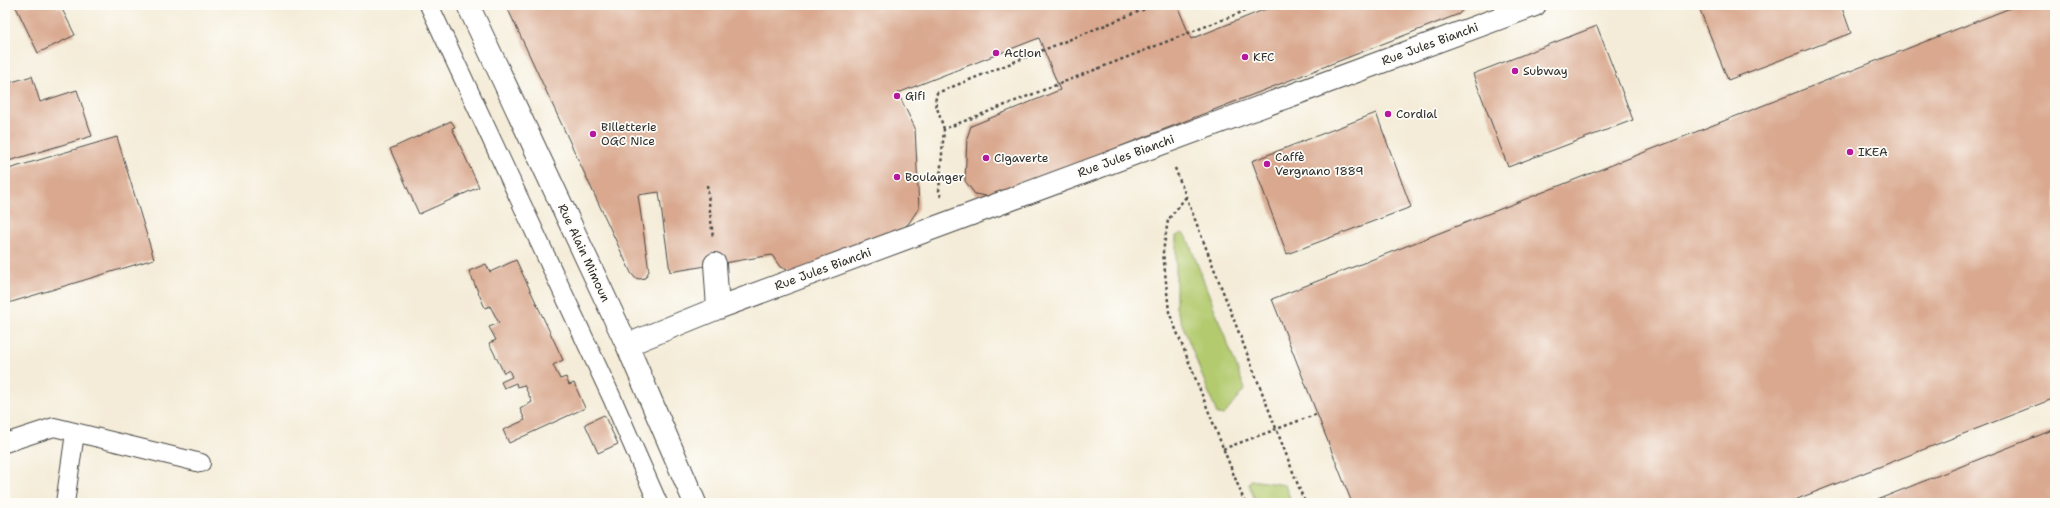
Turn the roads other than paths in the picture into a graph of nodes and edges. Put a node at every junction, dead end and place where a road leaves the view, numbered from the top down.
1 (429, 5) edge
2 (468, 5) edge
3 (1535, 5) edge
4 (715, 264) road end
5 (718, 308) junction
6 (626, 345) junction
7 (75, 433) junction
8 (5, 443) edge
9 (201, 463) dead end
10 (65, 503) edge
11 (658, 503) edge
12 (695, 503) edge

1 - 11 lane
2 - 6 street, Rue Alain Mimoun
3 - 5 street, Rue Jules Bianchi
4 - 5 street
5 - 6 street, Rue Jules Bianchi
6 - 12 street, Rue Alain Mimoun
7 - 8 lane
7 - 9 lane
7 - 10 lane

